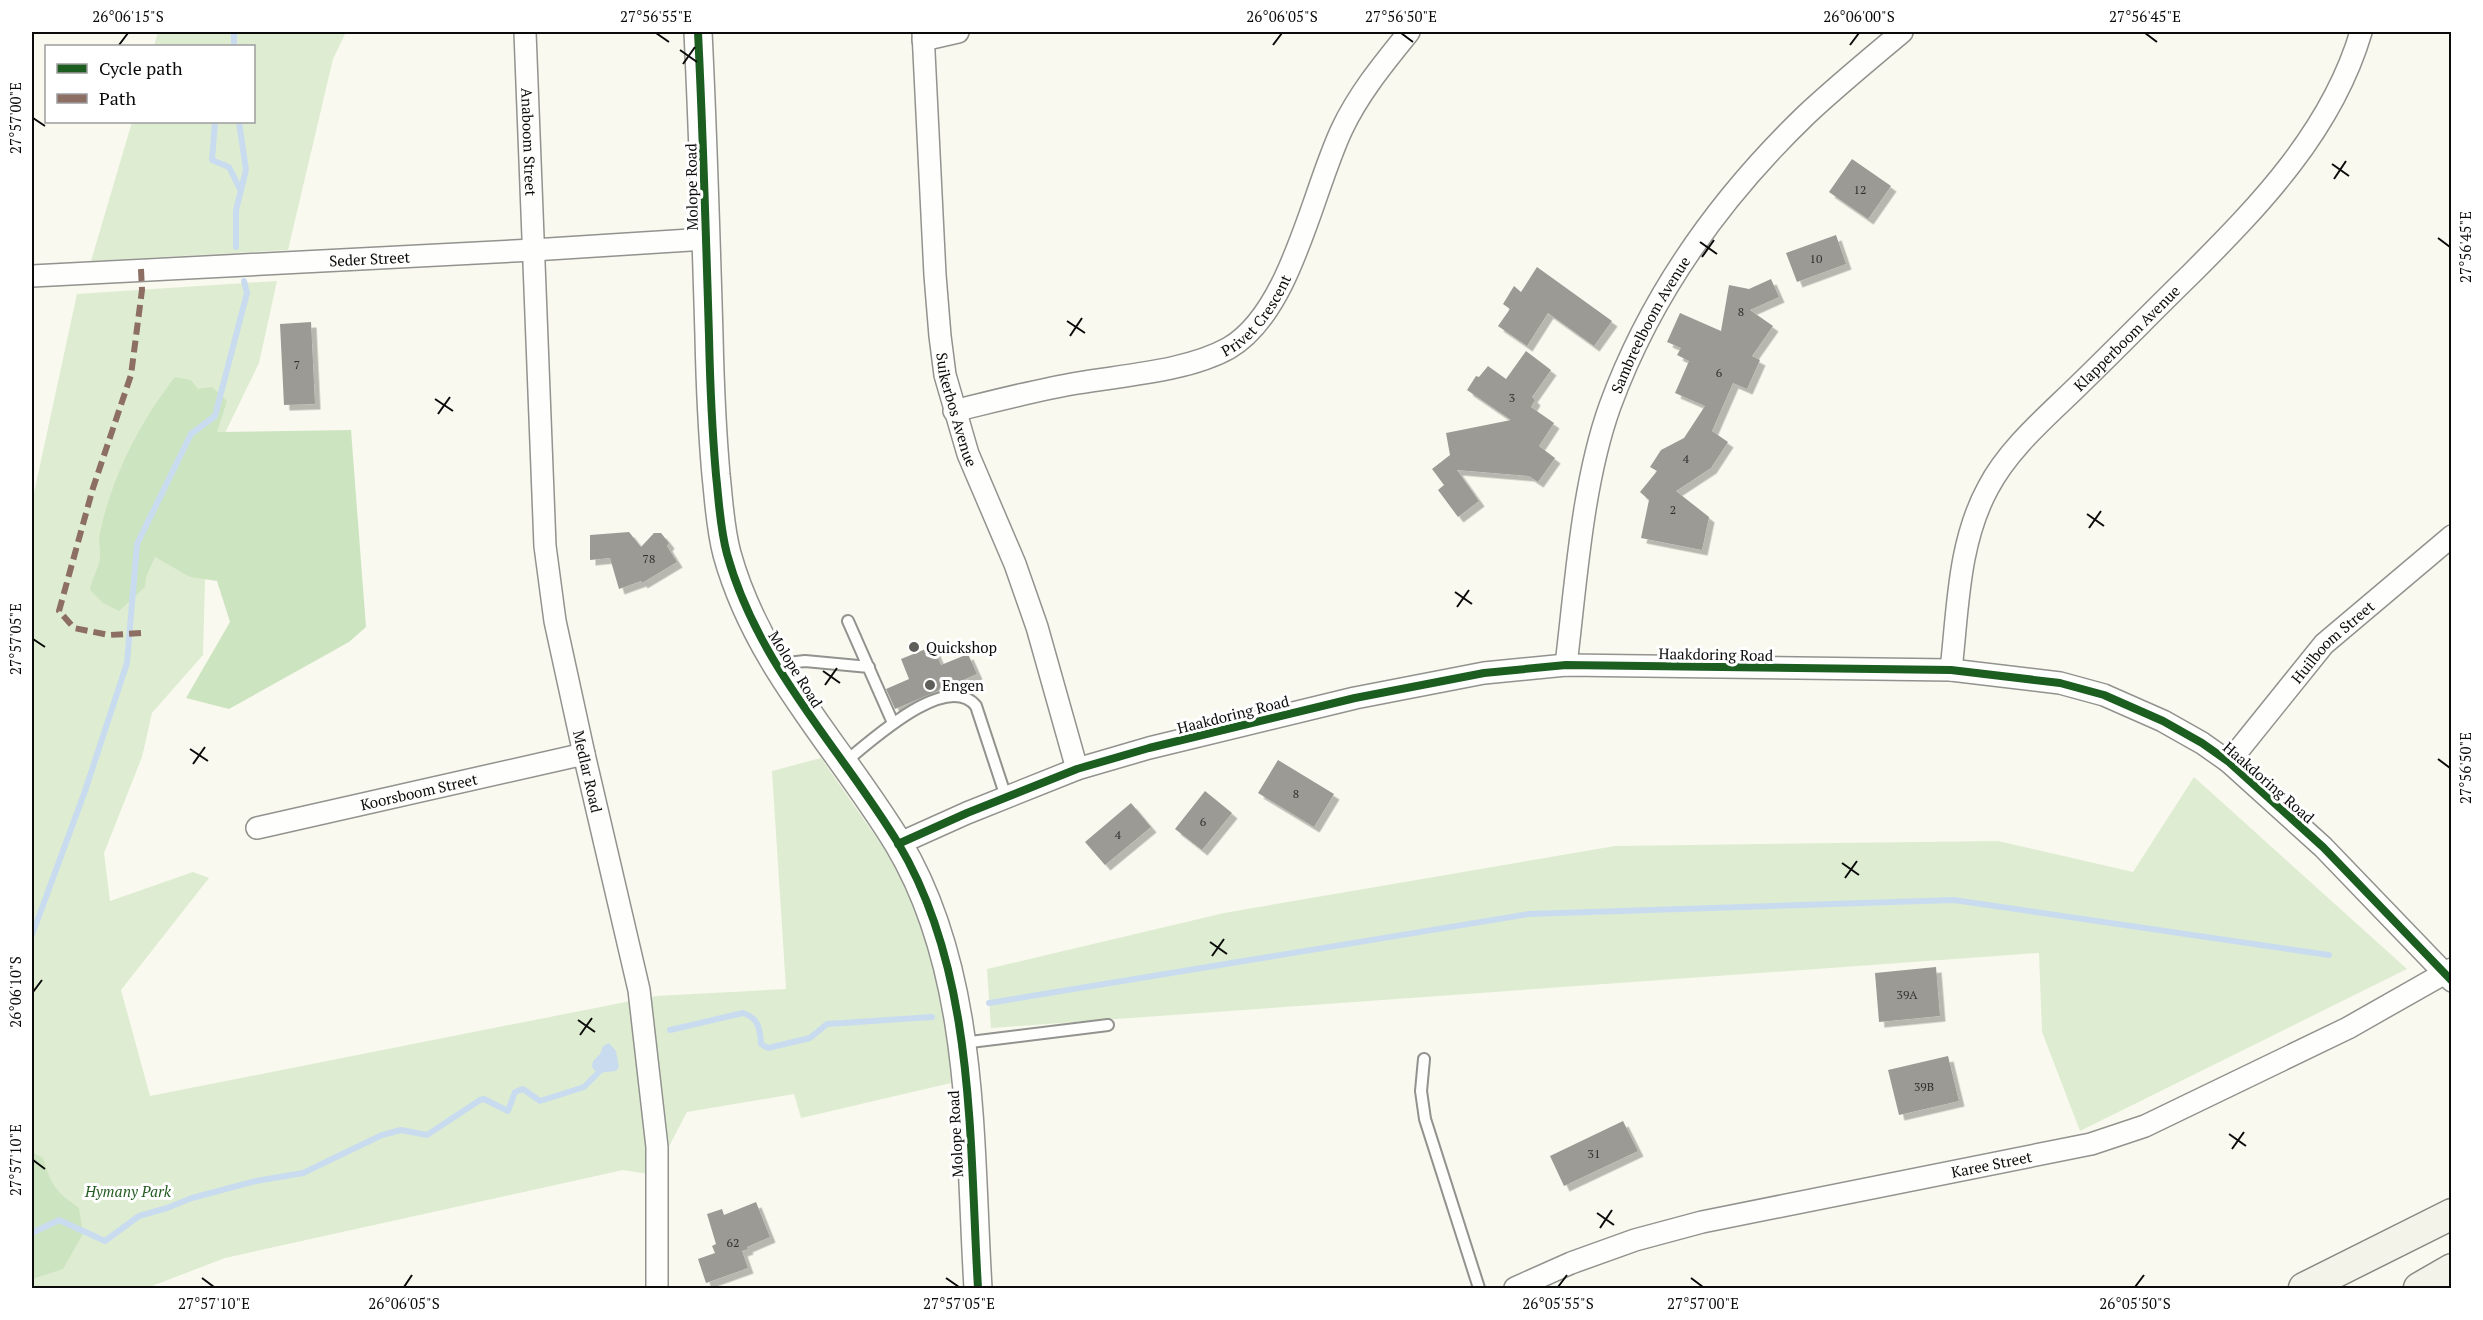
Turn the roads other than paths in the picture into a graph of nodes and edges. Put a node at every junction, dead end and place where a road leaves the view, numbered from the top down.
1 (525, 32) edge
2 (698, 32) edge
3 (958, 32) edge
4 (1409, 32) edge
5 (1902, 32) edge
6 (2361, 32) edge
7 (923, 36) edge
8 (706, 239) junction
9 (533, 250) junction
10 (32, 276) edge
11 (954, 411) junction
12 (2451, 536) edge
13 (848, 621) dead end
14 (776, 664) junction
15 (1566, 665) junction
16 (869, 667) junction
17 (1951, 670) junction
18 (893, 723) junction
19 (584, 754) junction
20 (2229, 762) junction
21 (842, 764) junction
22 (1077, 769) junction
23 (1006, 797) junction
24 (257, 828) dead end
25 (898, 844) junction
26 (2449, 975) edge
27 (1108, 1025) dead end
28 (962, 1043) junction
29 (1424, 1059) dead end
30 (2451, 1214) edge
31 (2451, 1269) edge
32 (657, 1288) edge
33 (978, 1288) edge
34 (1479, 1288) edge
35 (1515, 1288) edge
36 (2304, 1288) edge
37 (2419, 1288) edge

1 - 9 street, Anaboom Street
2 - 8 street, Molope Road
3 - 7 street
4 - 11 street, Privet Crescent
5 - 15 street, Sambreelboom Avenue
6 - 17 street, Klapperboom Avenue
7 - 11 street, Suikerbos Avenue
8 - 9 street, Seder Street
8 - 14 street, Molope Road
9 - 10 street, Seder Street
9 - 19 street, Medlar Road
11 - 22 street, Suikerbos Avenue
12 - 20 street, Huilboom Street
13 - 16 lane
14 - 16 lane
14 - 21 street, Molope Road
15 - 17 street, Haakdoring Road
15 - 22 street, Haakdoring Road
16 - 18 lane
17 - 20 street, Haakdoring Road
18 - 21 lane
18 - 23 lane
19 - 24 street, Koorsboom Street
19 - 32 street, Medlar Road
20 - 26 street, Haakdoring Road
21 - 25 street, Molope Road
22 - 23 street, Haakdoring Road
23 - 25 street, Haakdoring Road
25 - 28 street, Molope Road
26 - 35 street, Karee Street
27 - 28 lane
28 - 33 street, Molope Road
29 - 34 lane
30 - 36 main road
31 - 37 main road

